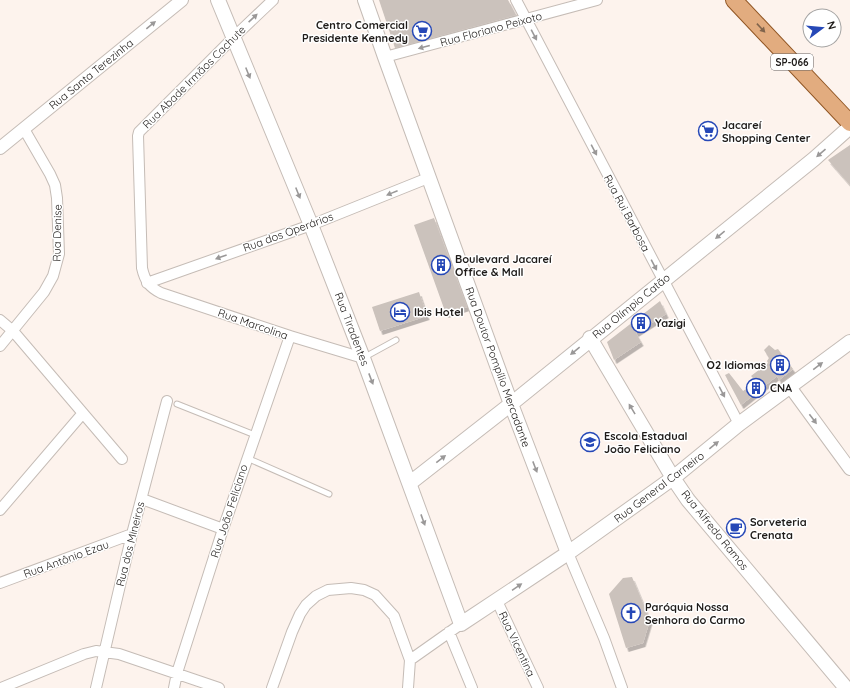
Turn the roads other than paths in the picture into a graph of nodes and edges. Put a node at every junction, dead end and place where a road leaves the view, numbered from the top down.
1 (182, 0) edge
2 (218, 0) edge
3 (273, 0) edge
4 (365, 0) edge
5 (516, 0) edge
6 (597, 0) edge
7 (734, 0) edge
8 (526, 20) junction
9 (234, 37) junction
10 (385, 57) junction
11 (850, 123) edge
12 (850, 127) edge
13 (24, 129) junction
14 (0, 148) edge
15 (428, 178) junction
16 (311, 225) junction
17 (663, 281) junction
18 (147, 283) junction
19 (0, 320) edge
20 (13, 331) junction
21 (290, 336) junction
22 (590, 338) junction
23 (396, 340) dead end
24 (850, 342) edge
25 (0, 346) edge
26 (363, 358) junction
27 (790, 387) junction
28 (172, 402) joint
29 (511, 404) junction
30 (83, 413) junction
31 (739, 424) junction
32 (255, 435) junction
33 (247, 458) junction
34 (122, 459) dead end
35 (850, 468) edge
36 (673, 478) junction
37 (410, 483) junction
38 (329, 494) dead end
39 (142, 499) junction
40 (0, 510) edge
41 (223, 529) junction
42 (132, 534) junction
43 (568, 553) junction
44 (0, 583) edge
45 (497, 601) junction
46 (461, 624) junction
47 (449, 632) junction
48 (105, 652) junction
49 (410, 660) junction
50 (177, 673) junction
51 (616, 674) junction
52 (409, 687) edge
53 (1, 688) edge
54 (96, 688) edge
55 (174, 688) edge
56 (220, 688) edge
57 (272, 688) edge
58 (472, 688) edge
59 (538, 688) edge
60 (622, 688) edge
61 (629, 688) edge
62 (846, 688) edge

13 -> 1 street, Rua Santa Terezinha
2 - 9 main road, Rua Tiradentes
9 -> 3 street, Rua Abade Irmãos Cachute
4 - 10 main road, Rua Doutor Pompílio Mercadante
5 - 8 street, Rua Rui Barbosa
6 - 8 street, Rua Floriano Peixoto
7 -> 11 main road, SP-066
8 -> 10 street, Rua Floriano Peixoto
8 -> 17 street, Rua Rui Barbosa
9 -> 16 main road, Rua Tiradentes
9 - 18 street, Rua Abade Irmãos Cachute
10 - 15 main road, Rua Doutor Pompílio Mercadante
12 -> 17 main road, Rua Olímpio Catão
13 - 14 street, Rua Santa Terezinha
13 - 20 street, Rua Denise
15 -> 16 street, Rua dos Operários
15 - 29 main road, Rua Doutor Pompílio Mercadante
16 -> 18 street, Rua dos Operários
16 - 26 main road, Rua Tiradentes
17 - 22 main road, Rua Olímpio Catão
17 -> 31 street, Rua Rui Barbosa
18 - 21 street, Rua Marcolina
19 - 20 street
20 - 25 street, Rua Denise
20 - 30 street
21 - 26 street, Rua Marcolina
21 - 32 street, Rua João Feliciano
22 -> 29 main road, Rua Olímpio Catão
36 -> 22 main road, Rua Alfredo Ramos
23 - 26 lane
27 -> 24 main road, Rua General Carneiro
26 -> 37 main road, Rua Tiradentes
27 - 31 main road, Rua General Carneiro
27 -> 35 street
28 - 32 lane
28 - 39 street, Rua dos Mineiros
37 -> 29 main road, Rua Olímpio Catão
29 -> 43 main road, Rua Doutor Pompílio Mercadante
30 - 34 street
30 - 40 street
36 -> 31 main road, Rua General Carneiro
32 - 33 street, Rua João Feliciano
33 - 38 lane
33 - 41 street, Rua João Feliciano
36 - 43 main road, Rua General Carneiro
36 - 62 main road, Rua Alfredo Ramos
37 -> 46 main road, Rua Tiradentes
39 - 41 street
39 - 42 street, Rua dos Mineiros
41 - 50 street, Rua João Feliciano
42 - 44 street, Rua Antônio Ezau
42 - 48 street, Rua dos Mineiros
45 -> 43 main road, Rua General Carneiro
43 - 51 street
45 - 46 main road, Rua General Carneiro
45 - 59 street, Rua Vicentina
46 - 47 street
47 - 49 street
47 - 58 street
48 - 50 street
48 - 53 street
48 - 54 street, Rua dos Mineiros
49 - 52 street
49 - 57 street
50 - 55 street, Rua João Feliciano
50 - 56 street
51 - 60 street
51 - 61 street

